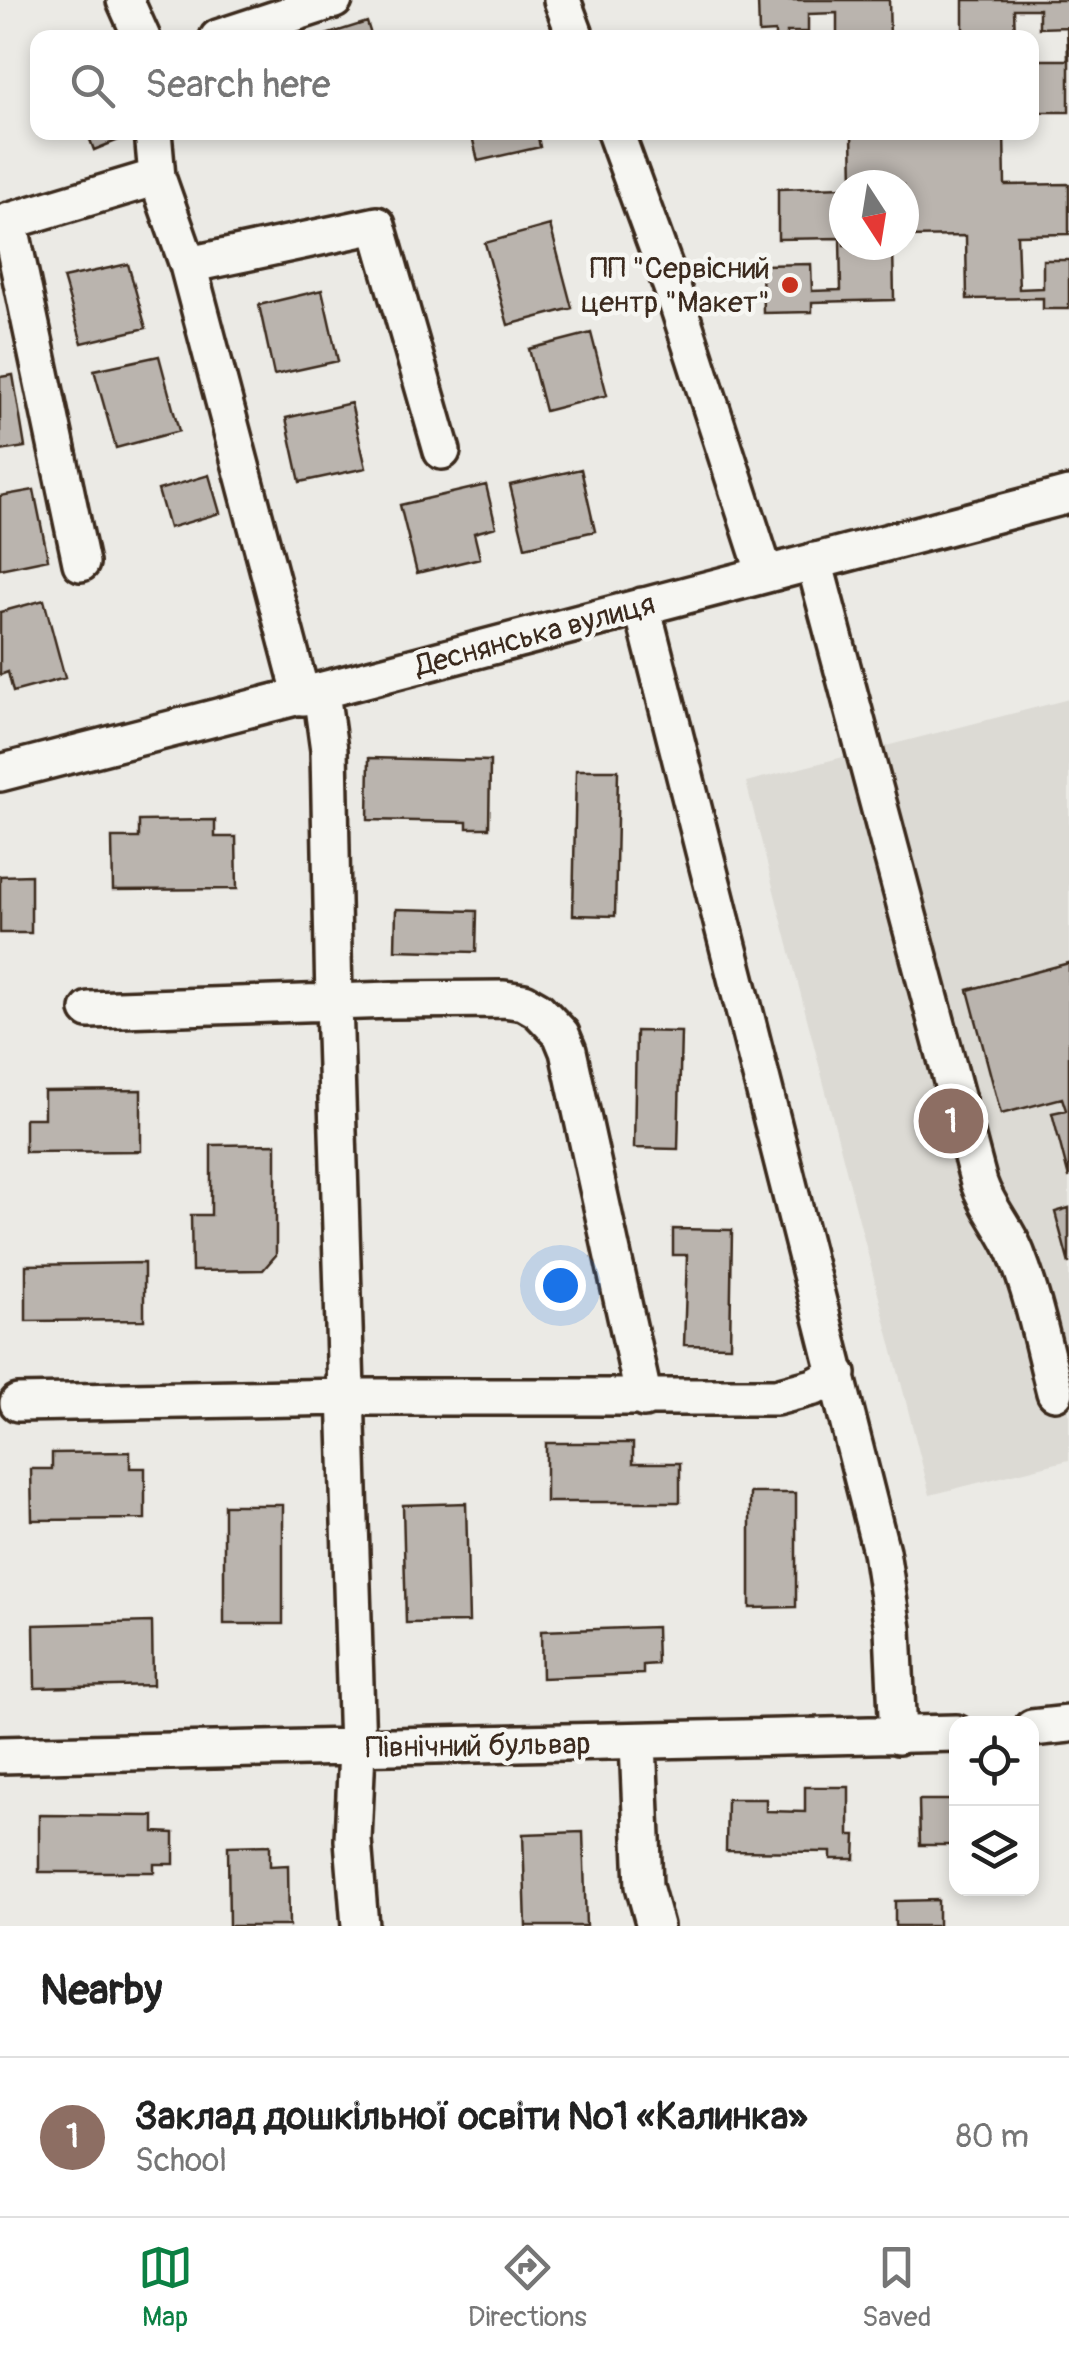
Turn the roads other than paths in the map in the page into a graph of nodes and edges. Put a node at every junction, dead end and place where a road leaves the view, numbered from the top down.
1 (125, 0) edge
2 (334, 0) edge
3 (562, 0) edge
4 (138, 30) edge
5 (242, 30) edge
6 (573, 30) edge
7 (154, 140) edge
8 (618, 140) edge
9 (157, 177) junction
10 (4, 222) edge
11 (188, 265) junction
12 (442, 451) dead end
13 (1069, 495) edge
14 (814, 561) junction
15 (82, 564) dead end
16 (765, 574) junction
17 (642, 606) junction
18 (312, 695) junction
19 (0, 773) edge
20 (334, 1002) junction
21 (89, 1010) dead end
22 (838, 1374) junction
23 (1055, 1392) dead end
24 (346, 1397) junction
25 (644, 1398) junction
26 (18, 1404) dead end
27 (1069, 1724) edge
28 (1039, 1727) edge
29 (949, 1734) edge
30 (898, 1736) junction
31 (638, 1742) junction
32 (357, 1748) junction
33 (0, 1755) edge
34 (360, 1926) edge
35 (655, 1926) edge

1 - 4 street
2 - 5 street
3 - 6 street
7 - 9 street
8 - 16 street
9 - 10 street
9 - 11 street
10 - 15 street
11 - 12 street
11 - 18 street
13 - 14 street, Деснянська вулиця
14 - 16 street, Деснянська вулиця
14 - 23 street
16 - 17 street, Деснянська вулиця
17 - 18 street, Деснянська вулиця
17 - 22 street
18 - 19 street, Деснянська вулиця
18 - 20 street
20 - 21 street
20 - 24 street
20 - 25 street
22 - 25 street
22 - 30 street
24 - 25 street
24 - 26 street
24 - 32 street
27 - 28 street
29 - 30 street, Північний бульвар
30 - 31 street, Північний бульвар
31 - 32 street, Північний бульвар
31 - 35 street
32 - 33 street, Північний бульвар
32 - 34 street

